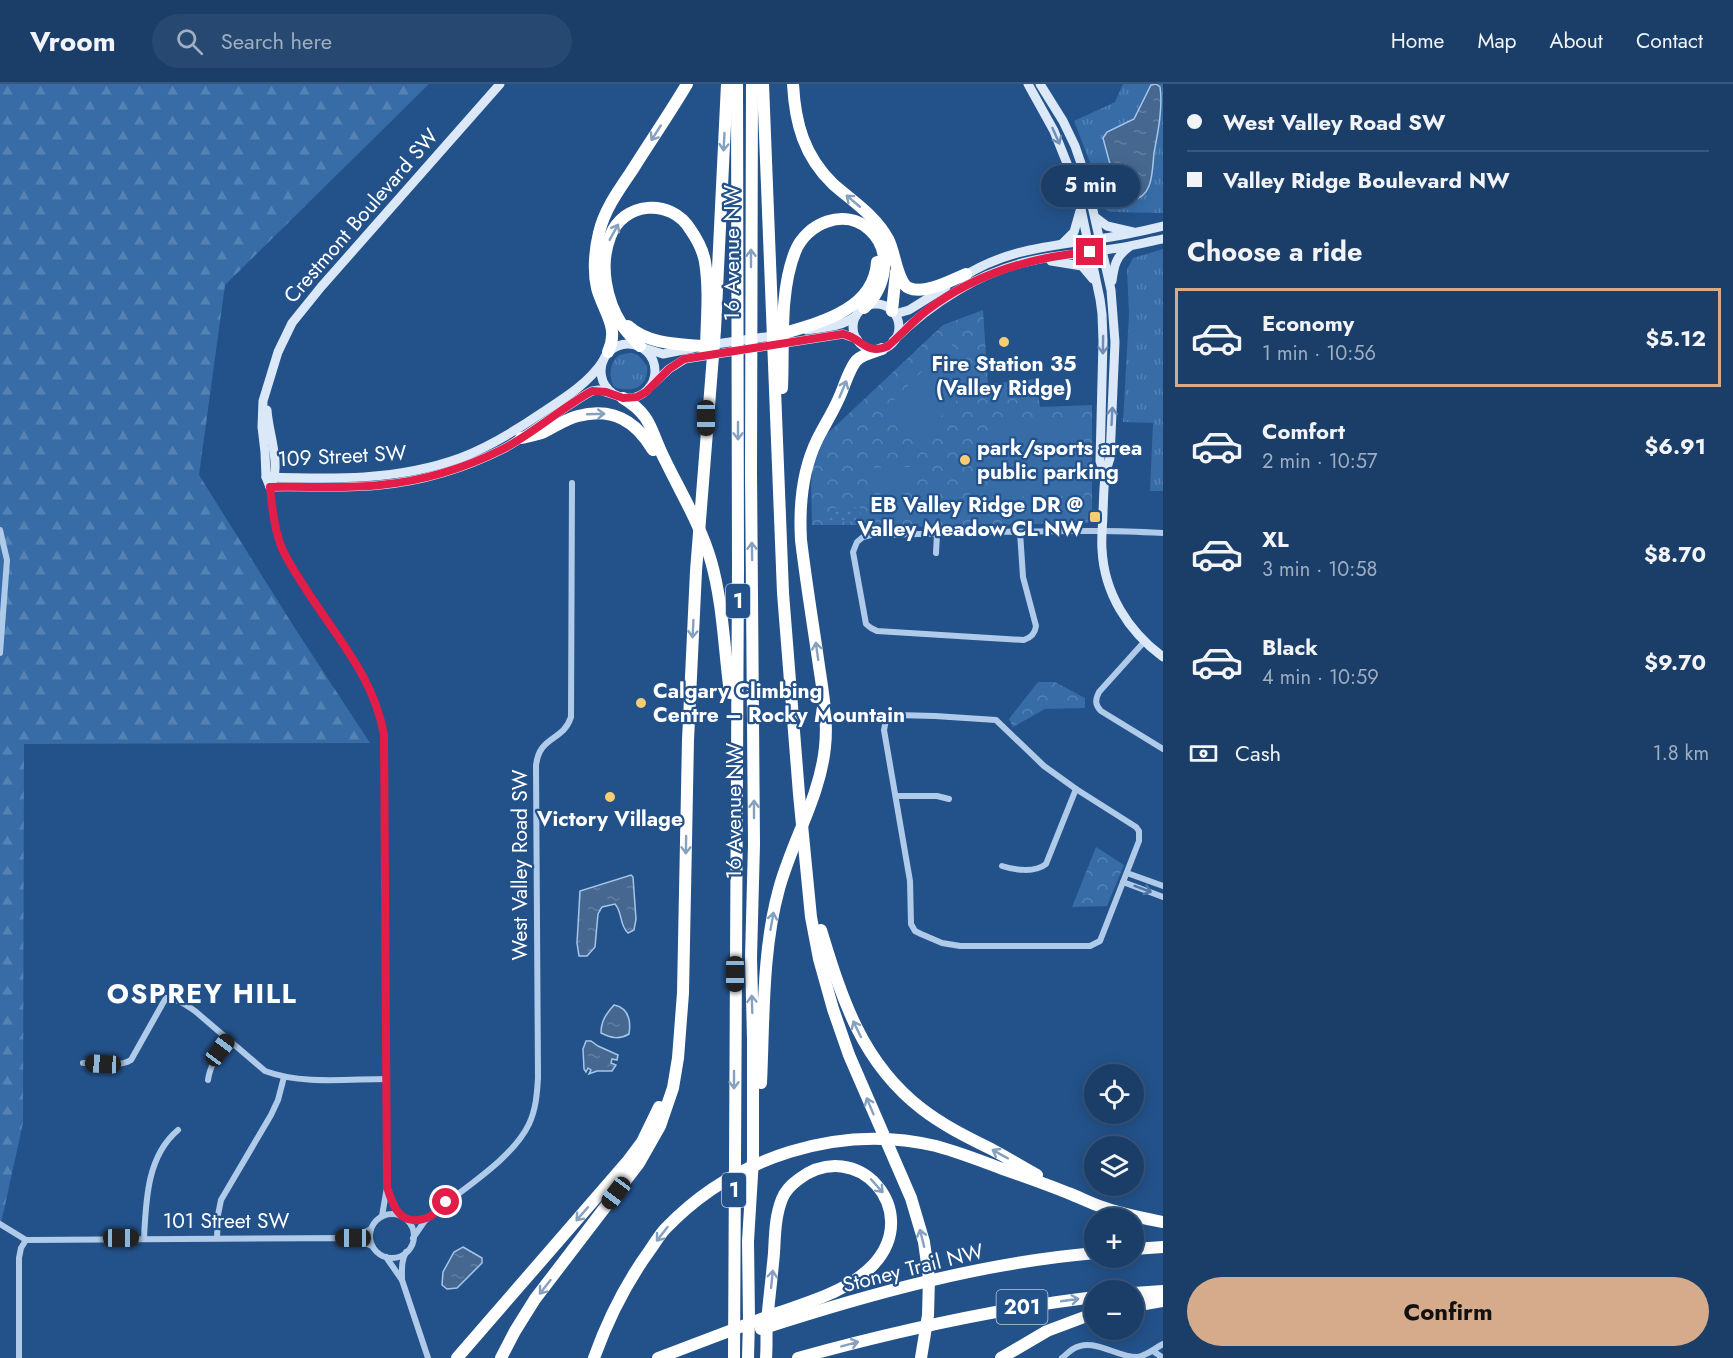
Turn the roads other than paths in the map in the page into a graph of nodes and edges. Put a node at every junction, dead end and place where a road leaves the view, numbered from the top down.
1 (500, 84) edge
2 (687, 84) edge
3 (727, 84) edge
4 (737, 84) edge
5 (752, 84) edge
6 (763, 84) edge
7 (793, 84) edge
8 (1028, 84) edge
9 (1040, 84) edge
10 (1081, 209) junction
11 (1095, 217) junction
12 (1163, 226) edge
13 (1136, 233) junction
14 (875, 237) junction
15 (1100, 239) junction
16 (1163, 239) edge
17 (1088, 241) junction
18 (1063, 243) junction
19 (1130, 246) junction
20 (1103, 251) junction
21 (1090, 252) junction
22 (1033, 261) junction
23 (897, 265) junction
24 (966, 274) junction
25 (1098, 287) junction
26 (1111, 290) junction
27 (614, 309) junction
28 (860, 312) junction
29 (893, 313) junction
30 (778, 314) junction
31 (711, 330) junction
32 (776, 335) junction
33 (857, 339) junction
34 (893, 341) junction
35 (702, 346) junction
36 (642, 347) junction
37 (882, 349) junction
38 (605, 357) junction
39 (652, 385) junction
40 (620, 397) junction
41 (521, 438) junction
42 (1104, 473) junction
43 (270, 477) junction
44 (674, 480) junction
45 (572, 483) dead end
46 (270, 487) junction
47 (0, 530) edge
48 (1102, 531) junction
49 (1020, 532) junction
50 (1163, 533) edge
51 (937, 534) junction
52 (936, 553) dead end
53 (1144, 642) junction
54 (0, 653) edge
55 (1163, 657) edge
56 (736, 735) junction
57 (1163, 749) edge
58 (1076, 789) junction
59 (896, 796) junction
60 (950, 799) dead end
61 (805, 861) junction
62 (1002, 866) dead end
63 (1126, 873) junction
64 (1123, 882) junction
65 (1163, 886) edge
66 (1163, 897) edge
67 (228, 1039) junction
68 (678, 1058) junction
69 (83, 1063) dead end
70 (284, 1077) junction
71 (387, 1079) junction
72 (208, 1080) dead end
73 (753, 1125) junction
74 (178, 1130) dead end
75 (387, 1187) junction
76 (1070, 1193) junction
77 (382, 1216) junction
78 (401, 1216) junction
79 (430, 1216) junction
80 (1163, 1222) edge
81 (0, 1224) edge
82 (371, 1229) junction
83 (144, 1238) junction
84 (217, 1238) junction
85 (353, 1238) junction
86 (413, 1238) junction
87 (27, 1239) junction
88 (372, 1246) junction
89 (1163, 1247) edge
90 (1144, 1248) edge
91 (406, 1252) junction
92 (1084, 1254) edge
93 (386, 1257) junction
94 (402, 1280) junction
95 (1163, 1291) edge
96 (1144, 1292) edge
97 (1084, 1299) edge
98 (1163, 1302) edge
99 (1144, 1305) edge
100 (793, 1313) junction
101 (1084, 1317) edge
102 (704, 1344) junction
103 (1163, 1344) edge
104 (1153, 1351) junction
105 (19, 1358) edge
106 (428, 1358) edge
107 (457, 1358) edge
108 (501, 1358) edge
109 (594, 1358) edge
110 (658, 1358) edge
111 (680, 1358) edge
112 (734, 1358) edge
113 (748, 1358) edge
114 (766, 1358) edge
115 (798, 1358) edge
116 (921, 1358) edge
117 (1001, 1358) edge
118 (1062, 1358) edge
119 (1163, 1358) edge

1 - 43 street, Crestmont Boulevard SW
2 -> 38 highway
3 -> 31 highway
4 -> 56 highway, 16 Avenue NW / 1
73 -> 5 highway, 16 Avenue NW / 1
6 - 30 highway
23 -> 7 highway
8 -> 10 street
9 - 11 street
10 - 17 street
10 - 18 street
11 - 13 street
11 - 15 street
12 - 13 street
13 - 15 street
14 - 28 highway
14 - 30 highway
14 - 32 highway
15 - 17 street
15 - 20 street
16 - 19 street
17 - 18 street
17 - 21 street
18 - 24 street
19 - 20 street
19 - 26 street
20 - 21 street
20 - 26 street
21 - 22 street
21 - 25 street
22 - 25 street
22 - 34 street
23 - 24 highway
23 - 29 highway
24 - 29 street
25 -> 42 street
42 -> 26 street
27 -> 31 highway
27 - 35 highway
27 - 36 highway
28 - 29 street
28 - 32 street
28 - 33 street
29 - 34 street
30 - 61 highway
31 -> 68 highway
32 - 35 street
33 - 37 street
33 - 39 street
34 - 37 street
35 - 36 street
36 - 38 street
36 - 39 street
73 -> 37 highway
38 - 40 street
38 - 43 street, 109 Street SW
39 - 40 street
40 - 41 street, 109 Street SW
40 - 44 highway
41 -> 44 highway
41 - 46 street, 109 Street SW
42 - 48 street
43 - 46 street, Crestmont Boulevard SW
44 - 56 highway
45 - 79 street, West Valley Road SW
46 - 71 street
47 - 54 street
48 - 49 street
48 - 50 street
48 - 53 street
49 - 51 street
49 - 51 street
51 - 52 street
53 - 55 street
53 - 57 street
56 -> 112 highway, 16 Avenue NW / 1
58 - 59 street
58 - 62 street
58 - 63 street
59 - 60 street
59 - 64 street
76 -> 61 highway
116 -> 61 highway
63 - 64 street
63 - 65 street
64 -> 66 street
67 - 69 street
67 - 70 street
67 - 72 street
68 -> 107 highway
68 -> 108 highway
70 - 71 street
70 - 84 street
71 - 75 street
73 - 113 highway, 16 Avenue NW / 1
74 - 83 street
75 - 77 street
75 - 78 street
76 - 80 highway
76 -> 109 highway
77 - 78 street
77 - 82 street
78 - 79 street
78 - 86 street
79 - 86 street, West Valley Road SW
81 - 87 street
82 - 85 street, 101 Street SW
82 - 88 street
83 - 84 street, 101 Street SW
83 - 87 street, 101 Street SW
84 - 85 street, 101 Street SW
85 - 88 street, 101 Street SW
86 - 91 street
87 - 105 street
88 - 93 street
89 - 90 highway
91 - 93 street
91 - 94 street
92 - 100 highway, Stoney Trail NW / 201
93 - 94 street
94 - 106 street
95 - 96 highway
115 -> 97 highway, 201
98 - 99 highway
100 - 102 highway
100 - 102 highway, Stoney Trail NW / 201
114 -> 100 highway
101 - 117 highway
102 - 110 highway
102 - 111 highway, 201
103 - 104 street
104 - 118 street
104 - 119 street

